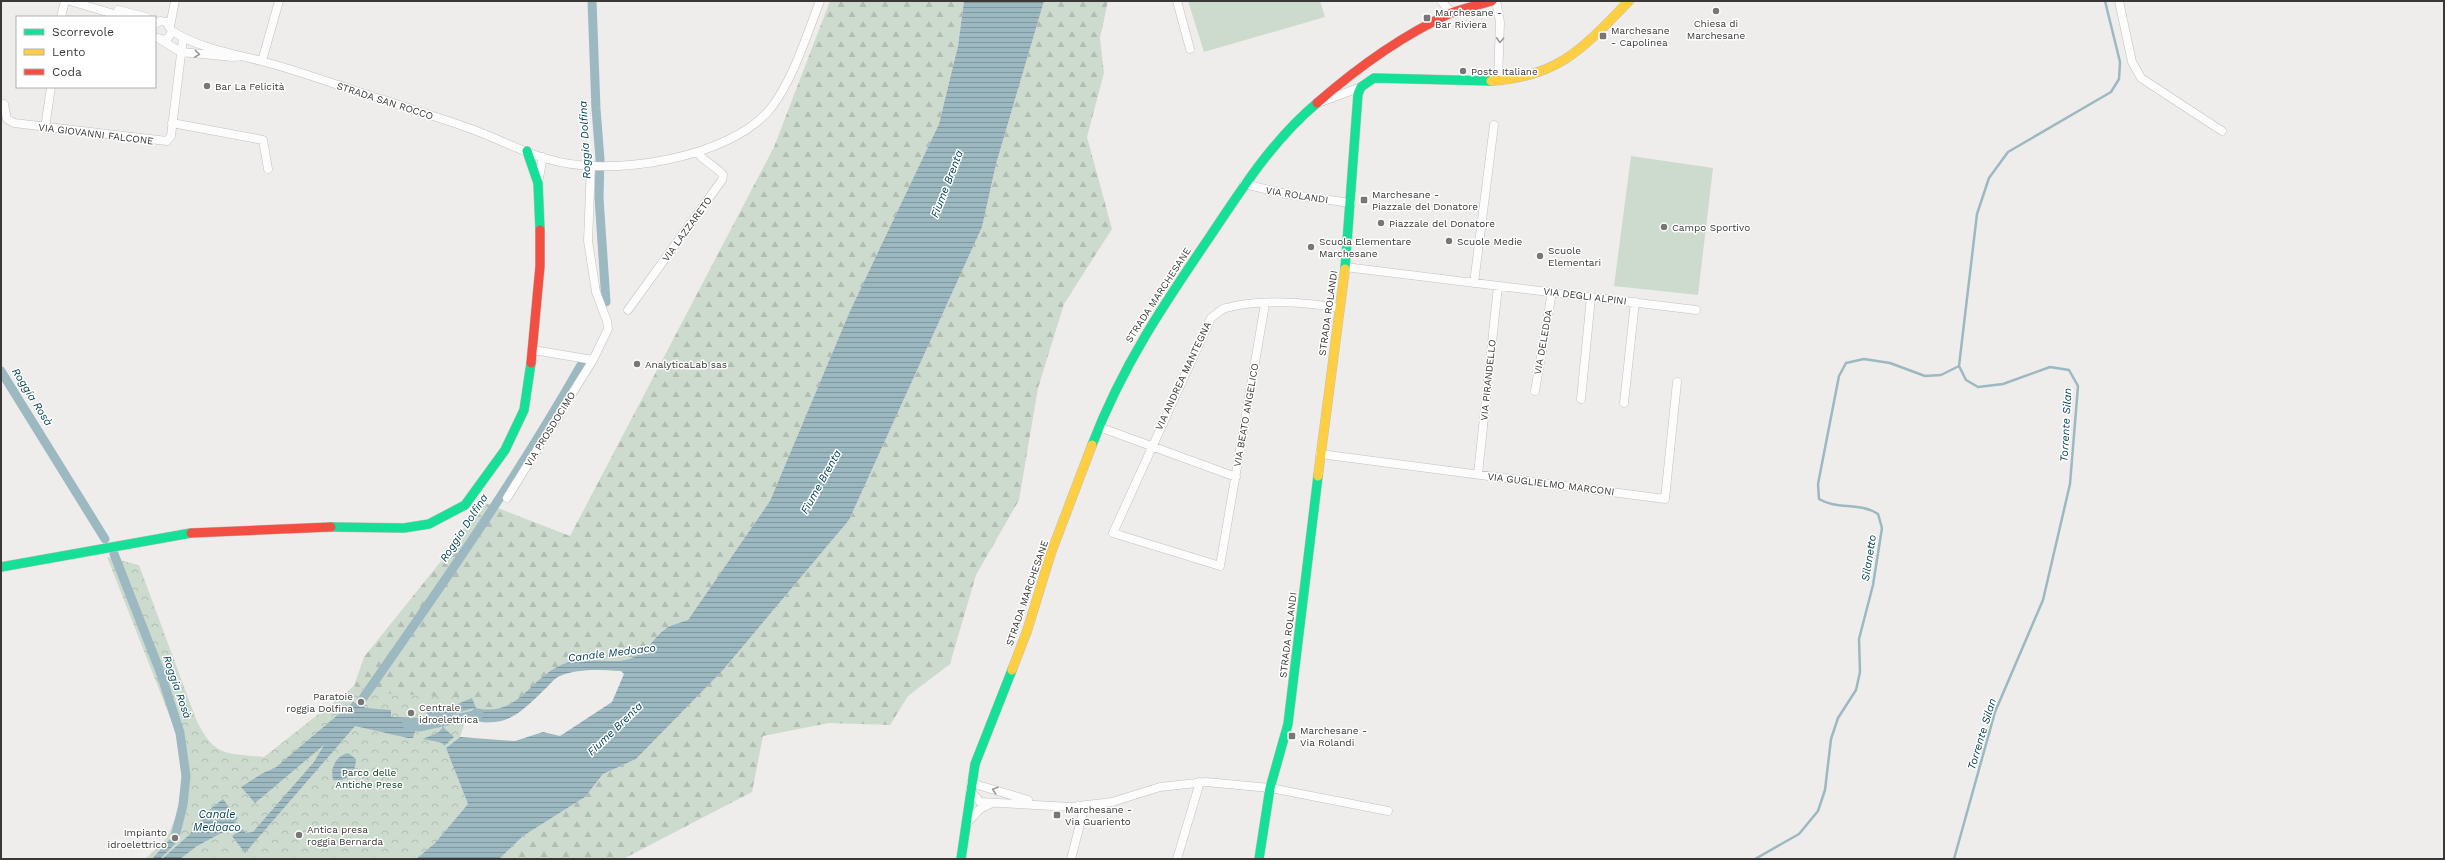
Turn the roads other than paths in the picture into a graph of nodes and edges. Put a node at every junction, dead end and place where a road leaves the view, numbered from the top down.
1 (65, 1) edge
2 (70, 1) edge
3 (279, 1) edge
4 (820, 1) edge
5 (1177, 1) edge
6 (1441, 1) edge
7 (1492, 1) edge
8 (1496, 1) edge
9 (1629, 1) edge
10 (2119, 1) edge
11 (175, 2) edge
12 (97, 8) junction
13 (1452, 13) junction
14 (61, 16) edge
15 (121, 16) edge
16 (141, 16) edge
17 (162, 24) edge
18 (183, 38) junction
19 (158, 39) edge
20 (1190, 49) dead end
21 (181, 52) junction
22 (241, 57) junction
23 (262, 61) junction
24 (1498, 80) junction
25 (1361, 87) junction
26 (51, 88) edge
27 (4, 104) dead end
28 (1314, 105) junction
29 (172, 123) junction
30 (1494, 126) dead end
31 (46, 128) junction
32 (2222, 131) dead end
33 (527, 151) junction
34 (698, 152) junction
35 (543, 157) junction
36 (594, 165) junction
37 (268, 170) dead end
38 (538, 183) junction
39 (1244, 184) junction
40 (1351, 203) junction
41 (1345, 267) junction
42 (1474, 283) junction
43 (1498, 286) junction
44 (1552, 292) junction
45 (1591, 297) junction
46 (1634, 302) junction
47 (1265, 304) junction
48 (1340, 308) junction
49 (628, 310) dead end
50 (1696, 310) dead end
51 (533, 350) junction
52 (593, 360) junction
53 (1677, 382) dead end
54 (1535, 391) dead end
55 (1581, 399) dead end
56 (1624, 403) dead end
57 (1099, 427) junction
58 (1151, 447) junction
59 (1320, 454) junction
60 (1478, 474) junction
61 (1236, 477) junction
62 (507, 498) dead end
63 (1, 567) edge
64 (1200, 782) junction
65 (971, 786) junction
66 (1270, 788) junction
67 (996, 802) junction
68 (1085, 805) junction
69 (1046, 806) junction
70 (1388, 811) dead end
71 (965, 825) junction
72 (961, 859) edge
73 (1072, 859) edge
74 (1177, 859) edge
75 (1258, 859) edge

1 - 14 street
2 - 12 street
3 - 23 street
4 - 34 street, STRADA SAN ROCCO
5 - 20 street
6 - 13 street
7 - 13 street, STRADA MARCHESANE
8 -> 24 street
9 - 24 street
10 - 32 street
11 - 17 street
12 - 15 street
12 - 16 street
13 - 28 street, STRADA MARCHESANE
17 - 18 street, STRADA SAN ROCCO
17 - 19 street
18 - 21 street, VIA GIOVANNI FALCONE
18 - 22 street, STRADA SAN ROCCO
19 - 21 street, STRADA SAN ROCCO
21 -> 22 street, STRADA SAN ROCCO
21 - 29 street, VIA GIOVANNI FALCONE
22 - 23 street, STRADA SAN ROCCO
23 - 33 street, STRADA SAN ROCCO
24 - 25 street
25 - 28 street
25 - 40 street, STRADA ROLANDI
26 - 31 street
27 - 31 street, VIA GIOVANNI FALCONE
28 - 39 street, STRADA MARCHESANE
29 - 31 street, VIA GIOVANNI FALCONE
29 - 37 street
30 - 42 street
33 - 35 street, STRADA SAN ROCCO
33 - 38 street
34 - 36 street, STRADA SAN ROCCO
34 - 49 street, VIA LAZZARETO
35 - 36 street, STRADA SAN ROCCO
35 - 38 street
36 - 52 street, VIA PROSDOCIMO
38 - 51 street
39 - 40 street, VIA ROLANDI
39 - 57 street, STRADA MARCHESANE
40 - 41 street, STRADA ROLANDI
41 - 42 street, VIA DEGLI ALPINI
41 - 48 street, STRADA ROLANDI
42 - 43 street, VIA DEGLI ALPINI
43 - 44 street, VIA DEGLI ALPINI
43 - 60 street, VIA PIRANDELLO
44 - 45 street, VIA DEGLI ALPINI
44 - 54 street, VIA DELEDDA
45 - 46 street, VIA DEGLI ALPINI
45 - 55 street
46 - 50 street, VIA DEGLI ALPINI
46 - 56 street
47 - 48 street, VIA ANDREA MANTEGNA
47 - 58 street, VIA ANDREA MANTEGNA
47 - 61 street, VIA BEATO ANGELICO
48 - 59 street, STRADA ROLANDI
51 - 52 street
51 - 63 street
52 - 62 street, VIA PROSDOCIMO
53 - 60 street, VIA GUGLIELMO MARCONI
57 - 58 street, VIA BEATO ANGELICO
57 - 65 street, STRADA MARCHESANE
58 - 61 street, VIA BEATO ANGELICO
58 - 61 street, VIA ANDREA MANTEGNA
59 - 60 street, VIA GUGLIELMO MARCONI
59 - 66 street, STRADA ROLANDI
64 - 66 street
64 - 68 street
64 - 74 street
65 - 67 street
69 -> 65 street
65 - 71 street, STRADA MARCHESANE
66 - 70 street
66 - 75 street, STRADA ROLANDI
67 - 69 street
67 - 71 street
68 - 69 street
68 - 73 street
71 - 72 street, STRADA MARCHESANE

